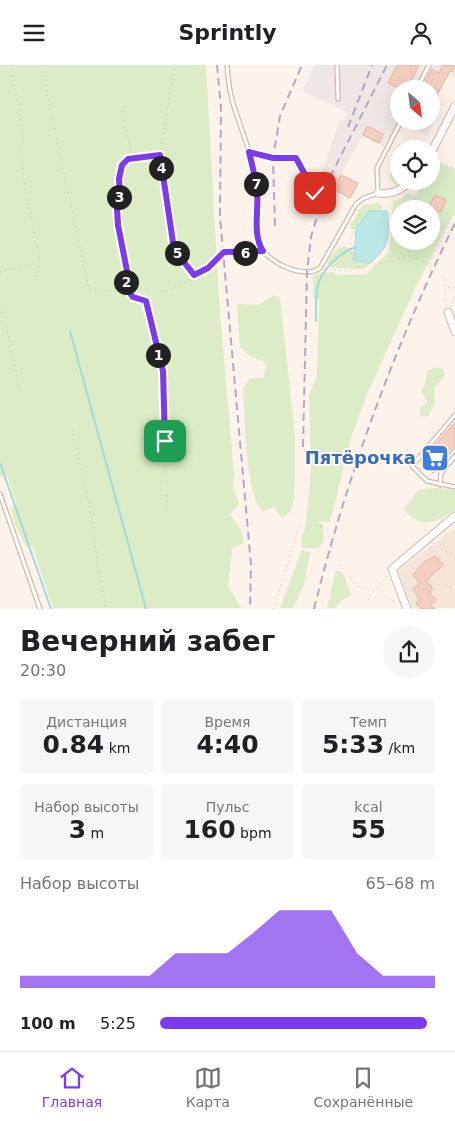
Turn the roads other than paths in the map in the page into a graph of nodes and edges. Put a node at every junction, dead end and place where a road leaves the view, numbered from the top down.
1 (227, 65) edge
2 (337, 65) edge
3 (428, 65) edge
4 (421, 80) edge
5 (338, 99) dead end
6 (455, 106) edge
7 (396, 130) edge
8 (438, 140) edge
9 (400, 190) edge
10 (378, 193) junction
11 (448, 312) road end
12 (455, 332) edge
13 (455, 415) edge
14 (455, 456) edge
15 (440, 485) junction
16 (455, 487) edge
17 (0, 494) edge
18 (455, 516) edge
19 (407, 607) edge
20 (40, 609) edge

1 - 10 lane
2 - 5 lane
3 - 4 lane
6 - 8 street
7 - 10 lane
9 - 10 street
11 - 12 street
13 - 15 lane
14 - 15 lane
15 - 16 lane
17 - 20 lane
18 - 19 street

